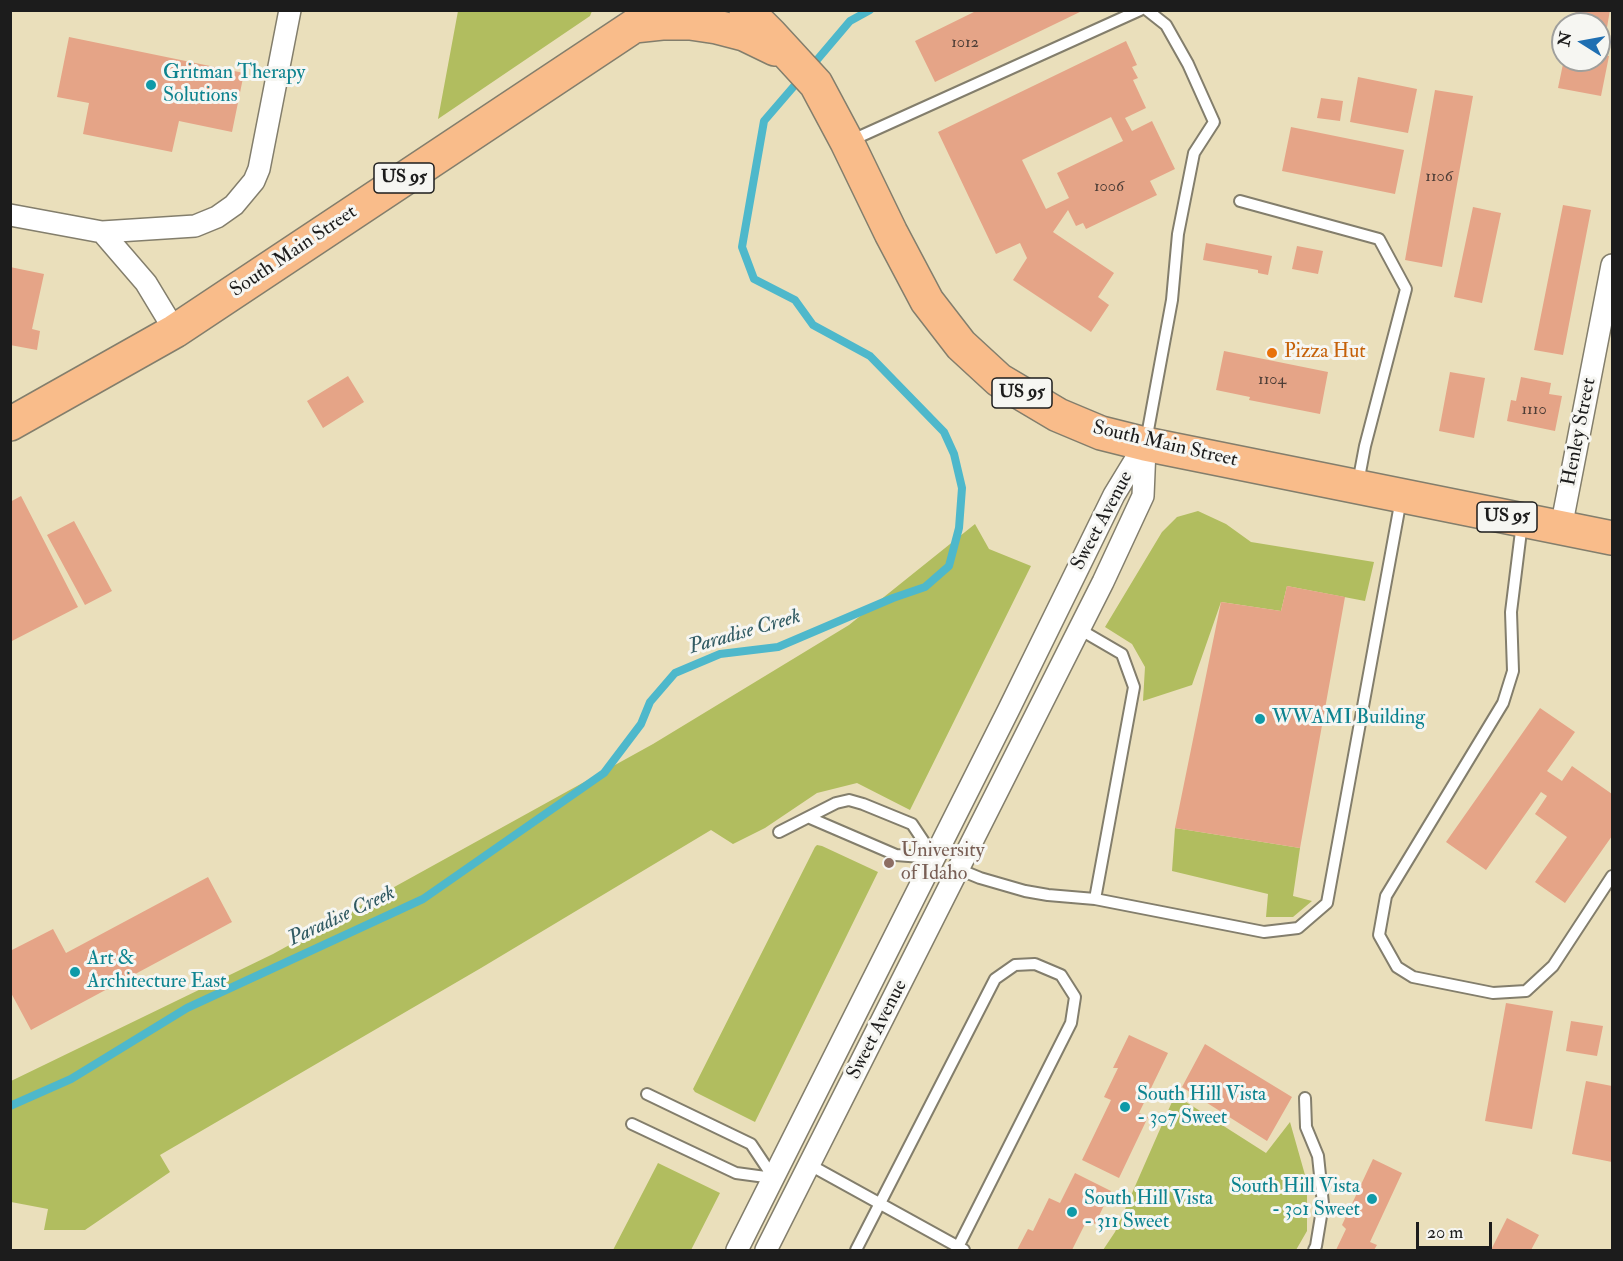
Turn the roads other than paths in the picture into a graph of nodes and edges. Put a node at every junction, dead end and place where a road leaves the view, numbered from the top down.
1 (290, 10) edge
2 (746, 10) edge
3 (1140, 10) edge
4 (1147, 10) edge
5 (793, 60) junction
6 (847, 142) junction
7 (1240, 201) dead end
8 (10, 215) edge
9 (102, 232) junction
10 (1612, 265) edge
11 (175, 331) junction
12 (10, 424) edge
13 (1145, 444) junction
14 (1357, 487) junction
15 (1401, 495) junction
16 (1522, 520) junction
17 (1561, 528) junction
18 (1612, 538) edge
19 (1079, 629) junction
20 (810, 818) junction
21 (779, 832) dead end
22 (934, 858) junction
23 (958, 869) junction
24 (1612, 876) edge
25 (1095, 899) junction
26 (647, 1094) dead end
27 (1305, 1098) dead end
28 (632, 1124) dead end
29 (810, 1166) junction
30 (773, 1178) junction
31 (797, 1190) junction
32 (879, 1204) junction
33 (961, 1249) edge
34 (737, 1251) edge
35 (766, 1251) edge
36 (856, 1251) edge
37 (1314, 1251) edge

1 - 9 street
2 - 5 highway, South Main Street / US 95
3 - 6 lane
4 - 13 lane
5 - 6 highway, South Main Street / US 95
5 - 11 highway, South Main Street / US 95
6 - 13 highway, South Main Street / US 95
7 - 14 lane
8 - 9 street
9 - 11 street
10 - 17 street, Henley Street
11 - 12 highway, US 95
13 - 14 highway, South Main Street / US 95
13 - 19 street, Sweet Avenue
13 - 22 street, Sweet Avenue
14 - 15 highway, South Main Street / US 95
15 - 16 highway, South Main Street / US 95
15 - 25 lane
16 - 17 highway, South Main Street / US 95
16 - 24 lane
17 - 18 highway, South Main Street / US 95
19 - 23 street, Sweet Avenue
19 - 25 lane
20 - 21 lane
20 - 22 lane
20 - 22 lane
22 - 23 street
22 - 30 street, Sweet Avenue
23 - 25 lane
23 - 29 street, Sweet Avenue
26 - 30 lane
27 - 37 lane
28 - 30 lane
29 - 31 street, Sweet Avenue
29 - 32 lane
30 - 31 street
30 - 34 street, Sweet Avenue
31 - 35 street, Sweet Avenue
32 - 33 lane
32 - 33 lane
32 - 36 lane

